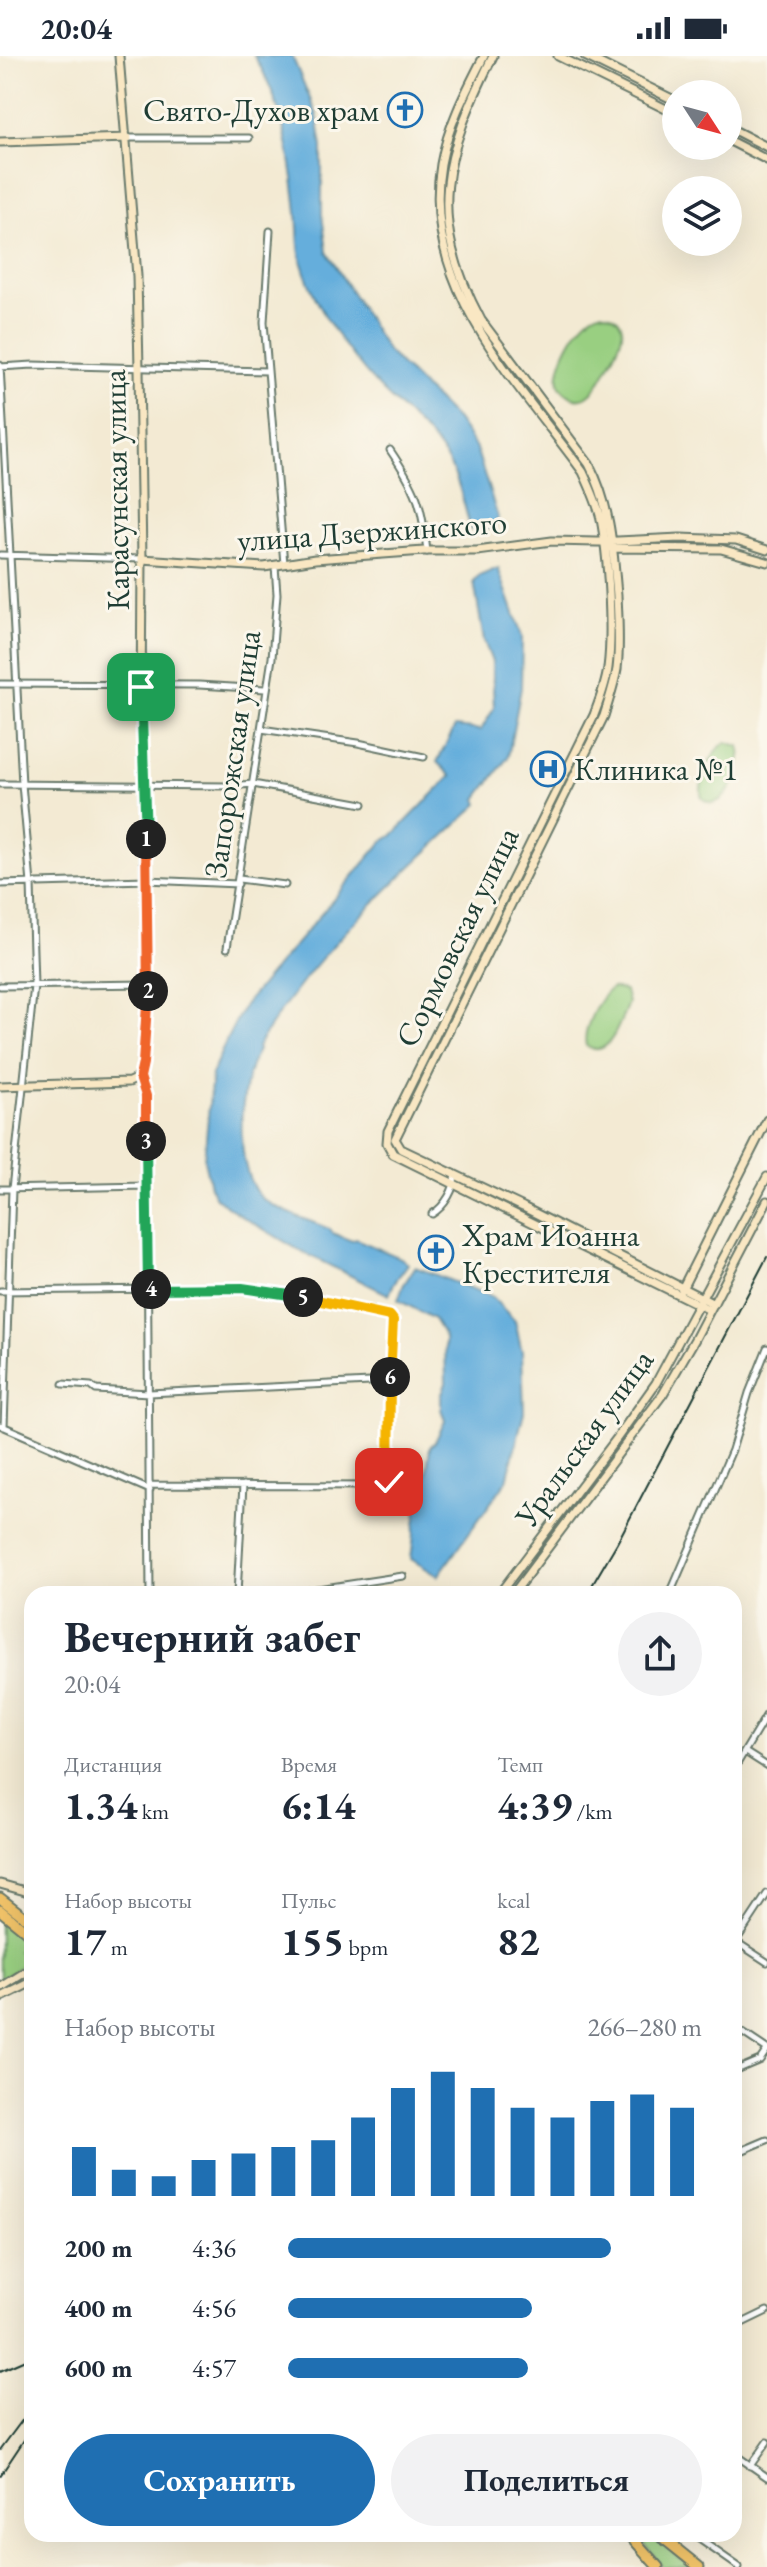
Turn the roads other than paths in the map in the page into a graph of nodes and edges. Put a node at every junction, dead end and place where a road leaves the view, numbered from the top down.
1 (119, 56) edge
2 (484, 56) edge
3 (493, 56) edge
4 (558, 56) edge
5 (585, 56) edge
6 (662, 94) edge
7 (662, 107) edge
8 (742, 134) edge
9 (128, 138) junction
10 (249, 138) dead end
11 (0, 142) edge
12 (742, 147) edge
13 (767, 147) edge
14 (767, 160) edge
15 (270, 231) dead end
16 (475, 317) junction
17 (0, 366) edge
18 (139, 369) junction
19 (268, 371) junction
20 (390, 450) dead end
21 (612, 540) junction
22 (603, 542) junction
23 (613, 550) junction
24 (767, 550) edge
25 (427, 552) junction
26 (0, 555) edge
27 (10, 555) junction
28 (142, 559) junction
29 (767, 562) edge
30 (280, 565) junction
31 (0, 684) edge
32 (17, 684) junction
33 (141, 687) junction
34 (265, 689) junction
35 (261, 729) junction
36 (424, 757) dead end
37 (572, 759) junction
38 (581, 763) junction
39 (0, 784) edge
40 (22, 784) junction
41 (253, 784) junction
42 (144, 785) junction
43 (363, 804) dead end
44 (147, 880) junction
45 (239, 882) junction
46 (0, 884) edge
47 (31, 884) junction
48 (285, 885) dead end
49 (227, 948) dead end
50 (481, 954) junction
51 (148, 984) junction
52 (0, 986) edge
53 (34, 986) junction
54 (140, 1077) junction
55 (0, 1086) edge
56 (25, 1086) junction
57 (767, 1120) edge
58 (391, 1138) junction
59 (454, 1173) junction
60 (767, 1177) edge
61 (464, 1178) junction
62 (147, 1186) junction
63 (457, 1186) junction
64 (0, 1189) edge
65 (12, 1189) junction
66 (767, 1201) edge
67 (432, 1214) dead end
68 (682, 1288) junction
69 (148, 1289) junction
70 (0, 1291) edge
71 (9, 1291) junction
72 (701, 1301) junction
73 (712, 1307) junction
74 (767, 1348) edge
75 (390, 1381) junction
76 (63, 1384) dead end
77 (149, 1393) junction
78 (2, 1426) edge
79 (620, 1435) junction
80 (629, 1441) junction
81 (243, 1485) junction
82 (150, 1488) junction
83 (403, 1576) dead end
84 (150, 1586) edge
85 (237, 1586) edge
86 (337, 1586) edge
87 (505, 1586) edge
88 (519, 1586) edge
89 (673, 1586) edge
90 (767, 1714) edge
91 (745, 1752) junction
92 (742, 1757) edge
93 (767, 1766) edge
94 (0, 1884) edge
95 (24, 1891) edge
96 (767, 1894) edge
97 (0, 1898) edge
98 (0, 1910) edge
99 (0, 1916) edge
100 (24, 1917) edge
101 (24, 1931) edge
102 (742, 1931) edge
103 (24, 1932) edge
104 (742, 1946) edge
105 (767, 1962) edge
106 (24, 1973) edge
107 (24, 1986) edge
108 (0, 1988) edge
109 (0, 1998) edge
110 (742, 2032) edge
111 (767, 2049) edge
112 (742, 2068) edge
113 (767, 2140) edge
114 (742, 2151) edge
115 (767, 2311) edge
116 (742, 2323) edge
117 (767, 2442) edge
118 (742, 2460) edge
119 (750, 2466) junction
120 (767, 2477) edge
121 (636, 2542) edge
122 (668, 2542) edge
123 (703, 2542) edge
124 (658, 2567) edge
125 (699, 2567) edge
126 (739, 2567) edge

1 - 9 main road, Карасунская улица
2 - 16 main road, Сормовская улица
3 - 16 main road, Сормовская улица
4 - 7 main road
5 - 6 main road
8 - 13 main road
9 - 10 street
9 - 11 main road
9 - 18 main road, Карасунская улица
12 - 14 main road
15 - 19 street, Запорожская улица
16 - 21 main road, Сормовская улица
16 - 22 main road, Сормовская улица
17 - 18 street
17 - 27 street
18 - 19 street
18 - 28 main road, Карасунская улица
19 - 30 street, Запорожская улица
20 - 25 street
21 - 22 main road, улица Дзержинского
21 - 23 main road, Сормовская улица
21 - 24 main road, улица Дзержинского
22 - 23 main road
22 - 25 main road, улица Дзержинского
22 - 37 main road, Сормовская улица
23 - 29 main road
23 - 38 main road, Сормовская улица
25 - 30 main road, улица Дзержинского
26 - 27 street, улица Дзержинского
27 - 28 street, улица Дзержинского
27 - 32 street
28 - 30 main road, улица Дзержинского
28 - 33 main road, Карасунская улица
30 - 34 street, Запорожская улица
31 - 32 street
32 - 33 street
32 - 40 street
33 - 34 street
33 - 42 main road, Карасунская улица
34 - 35 street, Запорожская улица
35 - 36 street
35 - 41 street, Запорожская улица
37 - 38 main road
37 - 50 main road, Сормовская улица
38 - 50 main road, Сормовская улица
39 - 40 street
40 - 42 street
40 - 47 street
41 - 42 street
41 - 43 street
41 - 45 street, Запорожская улица
42 - 44 main road, Карасунская улица
44 - 45 street
44 - 47 street
44 - 51 main road, Карасунская улица
45 - 48 street
45 - 49 street, Запорожская улица
46 - 47 street
47 - 53 street
50 - 58 main road, Сормовская улица
51 - 53 street
51 - 54 main road, Карасунская улица
52 - 53 street
53 - 56 street
54 - 56 main road
54 - 62 street, Карасунская улица
55 - 56 main road
56 - 65 street
57 - 68 main road
58 - 59 main road
58 - 63 main road
59 - 61 main road
59 - 63 street
60 - 72 main road, Уральская улица
61 - 63 street
61 - 68 main road
62 - 65 street
62 - 69 street, Карасунская улица
63 - 67 street
63 - 68 main road
64 - 65 street
65 - 71 street
66 - 73 main road, Уральская улица
68 - 72 main road
68 - 72 main road
69 - 71 street
69 - 75 street
69 - 77 street, Карасунская улица
70 - 71 street
71 - 78 street
72 - 73 main road
72 - 79 main road, Уральская улица
73 - 80 main road, Уральская улица
74 - 89 street
75 - 77 street
75 - 81 street
76 - 77 street
77 - 82 street, Карасунская улица
78 - 82 street
79 - 80 street
79 - 87 main road, Уральская улица
80 - 88 main road, Уральская улица
81 - 82 street
81 - 85 street
82 - 84 street, Карасунская улица
83 - 86 street
90 - 91 street
91 - 92 street
91 - 93 street
94 - 95 main road
96 - 102 street
97 - 100 highway
98 - 101 highway
99 - 103 main road
104 - 105 street
106 - 108 main road
107 - 109 main road
110 - 111 street
111 - 112 street
113 - 114 street
115 - 116 street
117 - 119 street
118 - 119 street
119 - 120 street
121 - 124 highway
122 - 125 highway
123 - 126 street

